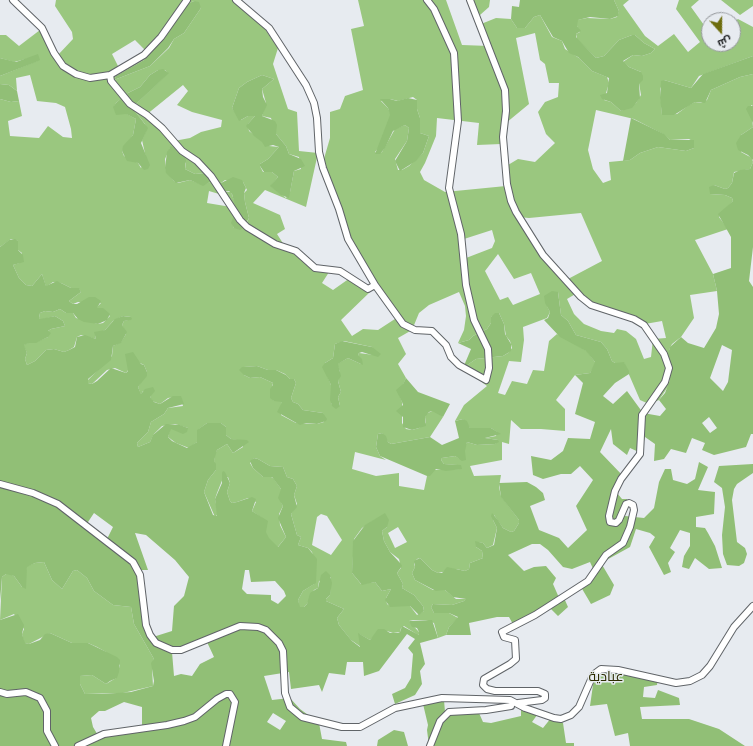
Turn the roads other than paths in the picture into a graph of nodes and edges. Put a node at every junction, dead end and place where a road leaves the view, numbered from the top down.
1 (13, 0) edge
2 (187, 0) edge
3 (236, 0) edge
4 (427, 0) edge
5 (470, 0) edge
6 (110, 75) junction
7 (375, 285) junction
8 (0, 484) edge
9 (753, 606) edge
10 (0, 692) edge
11 (493, 700) junction
12 (519, 704) junction
13 (511, 706) junction
14 (55, 746) edge
15 (78, 746) edge
16 (226, 746) edge
17 (430, 746) edge

1 - 6 street
2 - 6 street
3 - 7 street
4 - 7 street
5 - 12 street
6 - 7 street
8 - 11 street
9 - 12 street
10 - 14 street
11 - 12 street
11 - 13 street
12 - 13 street
13 - 17 street
15 - 16 street

